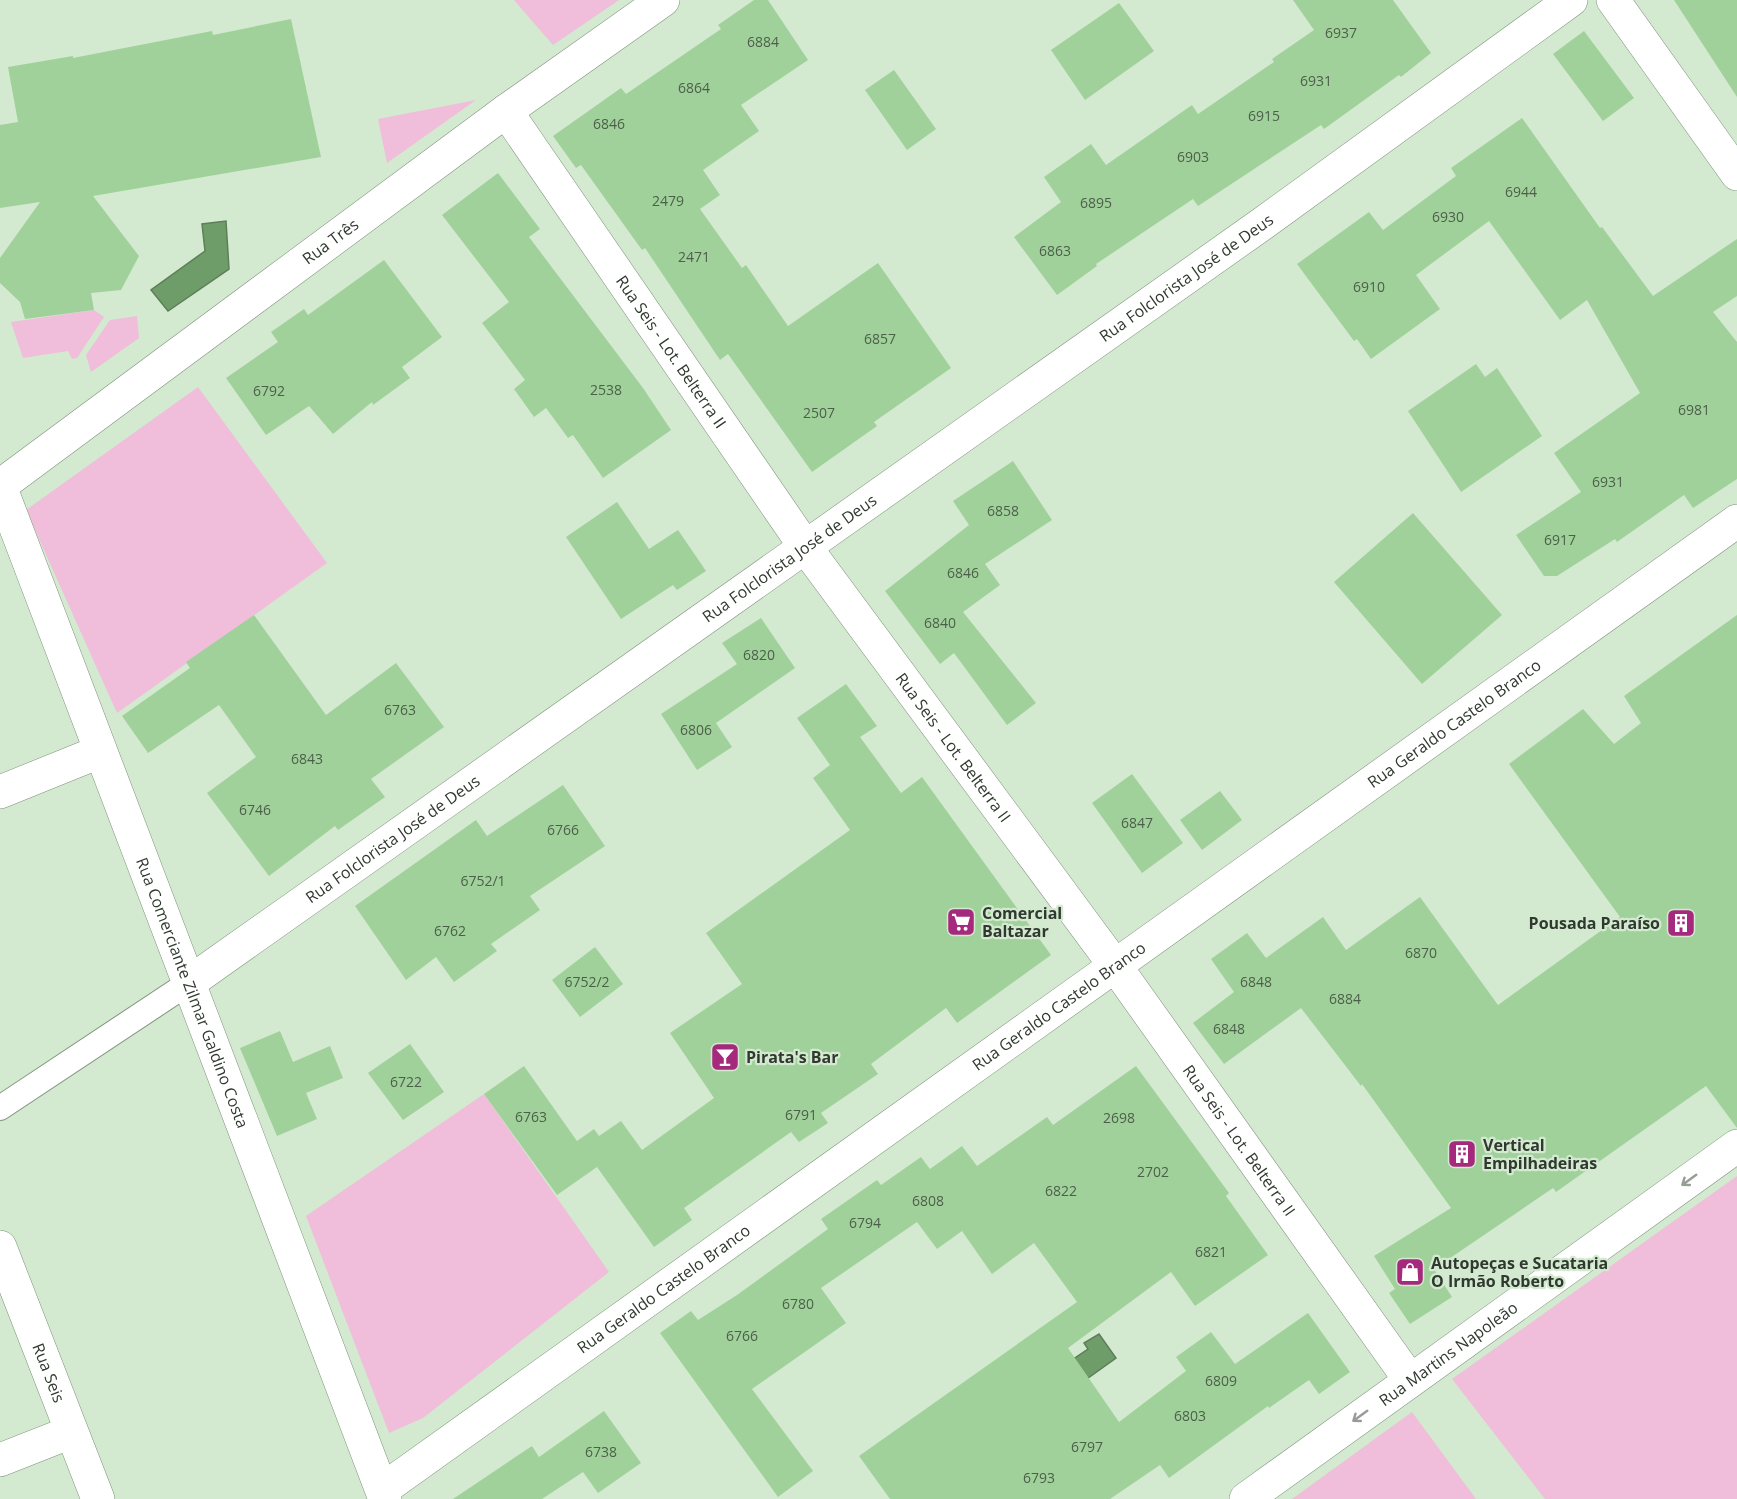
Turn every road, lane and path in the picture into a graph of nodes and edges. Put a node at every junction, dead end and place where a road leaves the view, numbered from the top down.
1 (663, 0) edge
2 (1571, 0) edge
3 (1613, 0) edge
4 (506, 111) junction
5 (1737, 174) edge
6 (0, 486) edge
7 (1737, 521) edge
8 (806, 548) junction
9 (99, 752) junction
10 (0, 792) edge
11 (1116, 967) junction
12 (190, 982) junction
13 (0, 1108) edge
14 (1737, 1146) edge
15 (0, 1247) edge
16 (1410, 1380) junction
17 (71, 1432) junction
18 (0, 1460) edge
19 (384, 1494) edge
20 (98, 1499) edge
21 (1246, 1499) edge

1 - 4 street, Rua Três
2 - 8 street, Rua Folclorista José de Deus
3 - 5 street
4 - 6 street, Rua Três
4 - 8 street, Rua Seis - Lot. Belterra II
6 - 9 street, Rua Comerciante Zilmar Galdino Costa
7 - 11 street, Rua Geraldo Castelo Branco
8 - 11 street, Rua Seis - Lot. Belterra II
8 - 12 street, Rua Folclorista José de Deus
9 - 10 street
9 - 12 street, Rua Comerciante Zilmar Galdino Costa
11 - 16 street, Rua Seis - Lot. Belterra II
11 - 19 street, Rua Geraldo Castelo Branco
12 - 13 lane, Rua Folclorista José de Deus
12 - 19 street, Rua Comerciante Zilmar Galdino Costa
14 -> 16 street, Rua Martins Napoleão
15 - 17 street, Rua Seis
16 -> 21 street, Rua Martins Napoleão
17 - 18 street
17 - 20 street, Rua Seis

